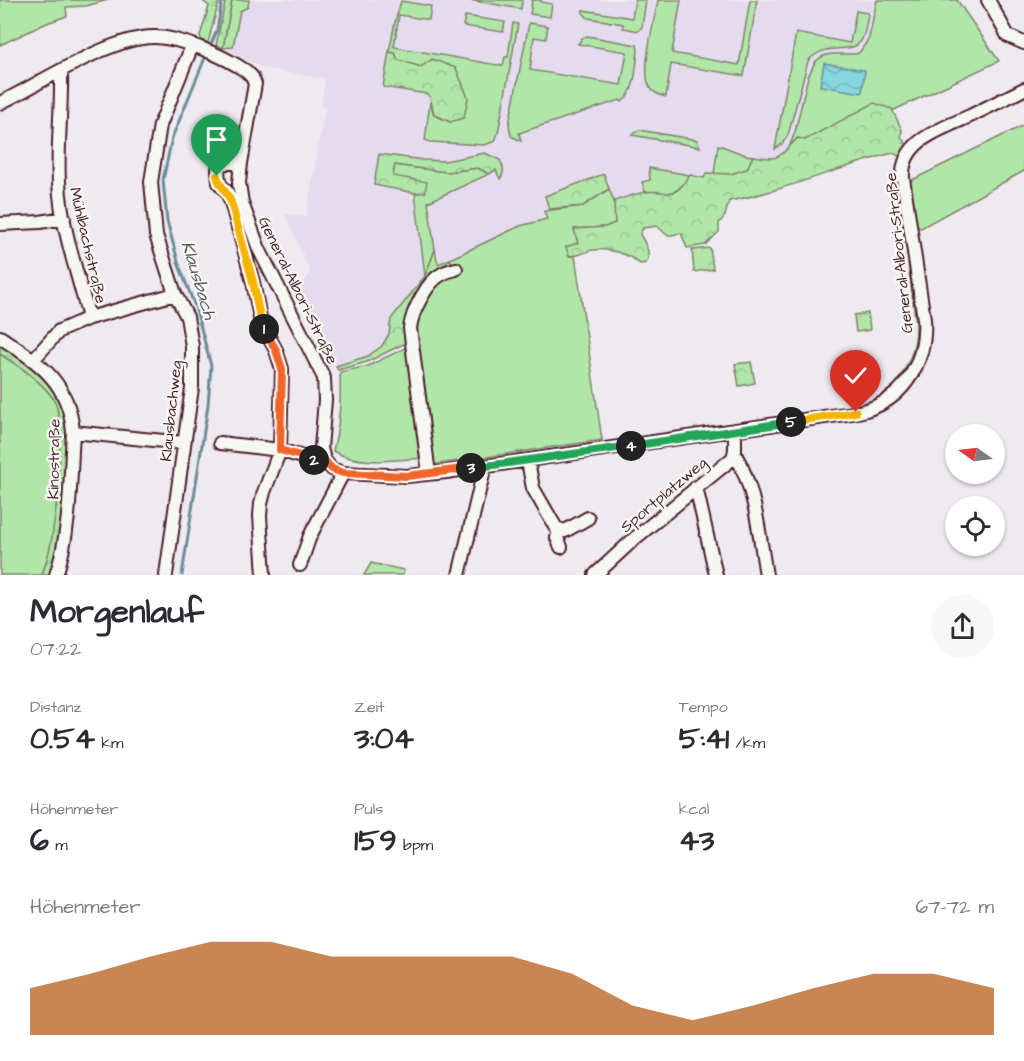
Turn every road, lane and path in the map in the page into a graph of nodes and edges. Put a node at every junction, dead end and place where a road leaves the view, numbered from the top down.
1 (987, 0) edge
2 (1024, 43) edge
3 (194, 47) junction
4 (61, 71) junction
5 (1024, 89) edge
6 (0, 103) edge
7 (241, 163) junction
8 (64, 218) junction
9 (0, 224) edge
10 (456, 268) dead end
11 (175, 294) junction
12 (89, 318) junction
13 (0, 337) edge
14 (33, 360) junction
15 (735, 430) junction
16 (73, 432) junction
17 (184, 443) junction
18 (220, 443) dead end
19 (280, 450) junction
20 (735, 454) junction
21 (324, 460) junction
22 (528, 461) junction
23 (485, 466) junction
24 (343, 473) junction
25 (429, 474) junction
26 (696, 487) junction
27 (588, 518) dead end
28 (559, 530) junction
29 (561, 548) dead end
30 (300, 565) dead end
31 (56, 575) edge
32 (166, 575) edge
33 (264, 575) edge
34 (459, 575) edge
35 (595, 575) edge
36 (716, 575) edge
37 (766, 575) edge

1 - 2 street
3 - 4 street
3 - 7 street, General-Albori-Straße
3 - 11 street, Klausbachweg
4 - 6 street
4 - 8 street, Mühlbachstraße
5 - 15 street, General-Albori-Straße
7 - 19 street
7 - 21 street, General-Albori-Straße
8 - 9 street
8 - 12 street, Mühlbachstraße
10 - 25 street
11 - 12 street
11 - 17 street, Klausbachweg
12 - 14 street
13 - 14 street, Kinostraße
14 - 16 street, Kinostraße
15 - 20 street
15 - 22 street, General-Albori-Straße
16 - 17 street
16 - 31 street, Kinostraße
17 - 32 street, Klausbachweg
18 - 19 street
19 - 21 street
19 - 33 street
20 - 26 street, Sportplatzweg
20 - 37 street
21 - 24 street
22 - 23 street, General-Albori-Straße
22 - 28 street
23 - 25 street, General-Albori-Straße
23 - 34 street
24 - 25 street, General-Albori-Straße
24 - 30 street
26 - 35 street, Sportplatzweg
26 - 36 street
27 - 28 street
28 - 29 street

